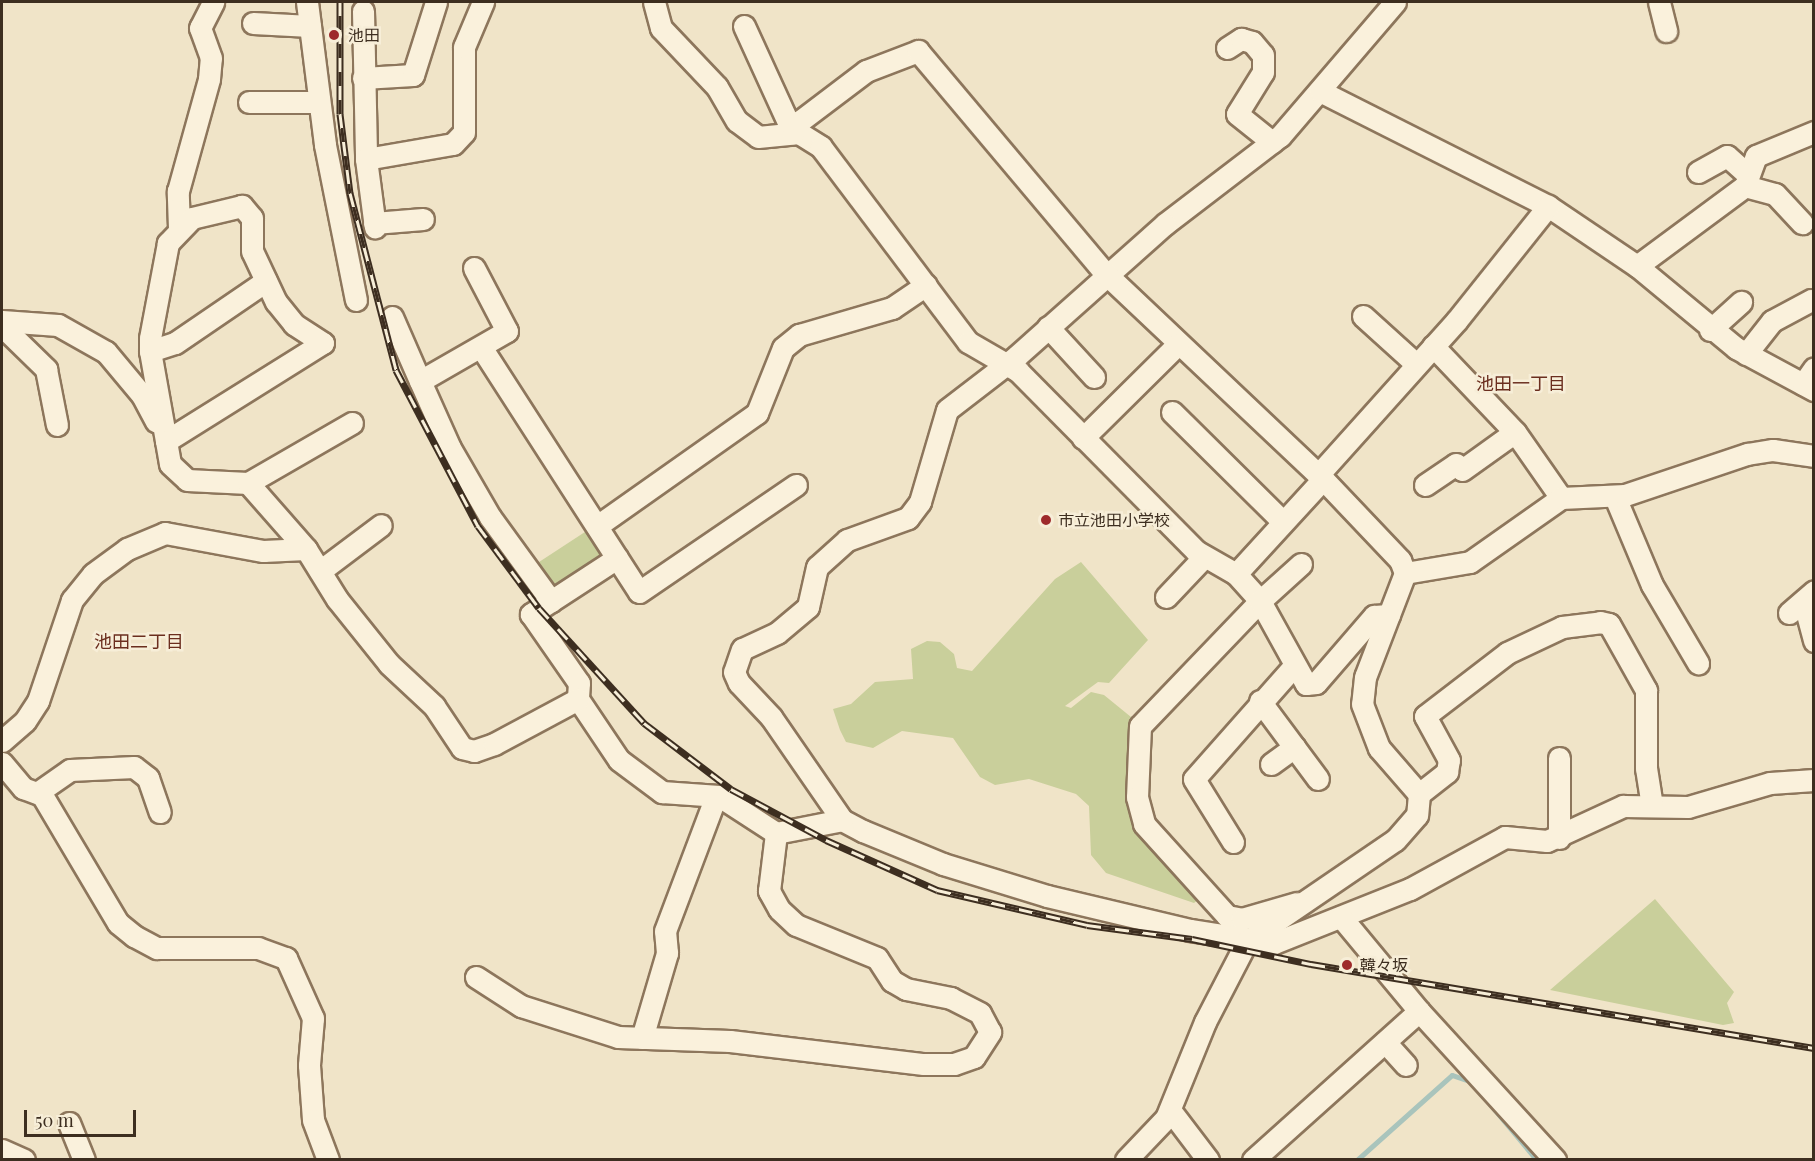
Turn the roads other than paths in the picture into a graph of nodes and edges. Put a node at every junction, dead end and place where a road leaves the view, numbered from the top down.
1 (213, 2) edge
2 (307, 2) edge
3 (436, 2) edge
4 (483, 2) edge
5 (654, 2) edge
6 (1395, 2) edge
7 (1659, 2) edge
8 (363, 11) dead end
9 (253, 24) dead end
10 (310, 26) junction
11 (744, 26) dead end
12 (1666, 31) dead end
13 (1227, 48) dead end
14 (363, 78) junction
15 (1320, 91) junction
16 (249, 102) dead end
17 (320, 102) junction
18 (1814, 132) edge
19 (794, 133) junction
20 (1272, 142) junction
21 (366, 159) junction
22 (1698, 172) dead end
23 (1746, 180) junction
24 (1548, 206) junction
25 (423, 219) dead end
26 (1802, 223) dead end
27 (179, 228) junction
28 (1637, 266) junction
29 (474, 268) dead end
30 (1106, 274) junction
31 (266, 281) junction
32 (926, 285) junction
33 (356, 300) dead end
34 (1811, 300) dead end
35 (1741, 302) dead end
36 (1363, 316) dead end
37 (392, 317) dead end
38 (2, 321) edge
39 (2, 326) edge
40 (1048, 327) junction
41 (1710, 330) junction
42 (1178, 344) junction
43 (1433, 346) junction
44 (481, 347) junction
45 (150, 351) junction
46 (1746, 354) junction
47 (1415, 363) junction
48 (1005, 366) junction
49 (1094, 377) dead end
50 (420, 381) junction
51 (1810, 381) edge
52 (1172, 412) dead end
53 (352, 423) dead end
54 (57, 425) dead end
55 (1515, 432) junction
56 (1083, 438) junction
57 (166, 441) junction
58 (1814, 456) edge
59 (1320, 477) junction
60 (248, 483) junction
61 (796, 485) dead end
62 (1425, 485) dead end
63 (1615, 497) junction
64 (1561, 498) junction
65 (1283, 522) junction
66 (381, 525) dead end
67 (597, 526) junction
68 (306, 549) junction
69 (617, 558) junction
70 (1203, 558) junction
71 (1301, 564) dead end
72 (320, 571) junction
73 (1405, 573) junction
74 (1236, 574) junction
75 (1814, 591) edge
76 (1166, 597) dead end
77 (551, 600) junction
78 (1260, 601) junction
79 (1814, 610) edge
80 (1389, 615) junction
81 (1799, 623) edge
82 (1698, 663) dead end
83 (1294, 665) junction
84 (578, 699) junction
85 (1260, 701) junction
86 (2, 741) edge
87 (1294, 747) junction
88 (1559, 758) dead end
89 (2, 763) edge
90 (1271, 764) dead end
91 (1318, 779) dead end
92 (1814, 780) edge
93 (37, 793) junction
94 (1419, 794) junction
95 (716, 796) junction
96 (1652, 806) junction
97 (160, 812) dead end
98 (843, 820) junction
99 (776, 833) junction
100 (1558, 838) junction
101 (1233, 842) dead end
102 (1303, 906) junction
103 (1341, 916) junction
104 (1247, 941) junction
105 (476, 977) dead end
106 (1419, 1011) junction
107 (642, 1038) junction
108 (1385, 1042) junction
109 (1406, 1065) dead end
110 (1165, 1117) junction
111 (69, 1123) dead end
112 (2, 1150) edge
113 (24, 1160) edge
114 (84, 1160) edge
115 (328, 1160) edge
116 (1126, 1160) edge
117 (1147, 1160) edge
118 (1208, 1160) edge
119 (1253, 1160) edge
120 (1555, 1160) edge

1 - 27 street
2 - 10 street
3 - 14 street
4 - 21 street
5 - 19 street
6 - 15 street
7 - 12 street
8 - 14 street
9 - 10 street
10 - 17 street
11 - 19 street
13 - 20 street
14 - 21 street
15 - 20 street
15 - 24 street
16 - 17 street
17 - 33 street
18 - 23 street
19 - 30 street
19 - 32 street
20 - 30 street
21 - 25 street
22 - 23 street
23 - 26 street
23 - 28 street
24 - 28 street
24 - 43 street
27 - 31 street
27 - 45 street
28 - 41 street
29 - 44 street
30 - 40 street
30 - 42 street
31 - 45 street
31 - 57 street
32 - 48 street
32 - 67 street
34 - 46 street
35 - 41 street
36 - 47 street
37 - 50 street
38 - 57 street
39 - 54 street
40 - 48 street
40 - 49 street
41 - 46 street
42 - 56 street
42 - 59 street
43 - 47 street
43 - 55 street
44 - 50 street
44 - 67 street
45 - 57 street
46 - 51 street
47 - 59 street
48 - 56 street
48 - 98 street
50 - 77 street
52 - 65 street
53 - 60 street
55 - 62 street
55 - 64 street
56 - 70 street
57 - 60 street
58 - 63 street
59 - 65 street
59 - 73 street
60 - 68 street
61 - 69 street
63 - 64 street
63 - 82 street
64 - 73 street
65 - 74 street
66 - 72 street
67 - 69 street
68 - 72 street
68 - 86 street
69 - 77 street
70 - 74 street
70 - 76 street
71 - 78 street
72 - 84 street
73 - 80 street
74 - 78 street
75 - 81 street
77 - 84 street
78 - 83 street
78 - 102 street
79 - 81 street
80 - 83 street
80 - 94 street
83 - 85 street
84 - 95 street
85 - 87 street
85 - 101 street
87 - 90 street
87 - 91 street
88 - 100 street
89 - 93 street
92 - 96 street
93 - 97 street
93 - 115 street
94 - 96 street
94 - 102 street
95 - 99 street
95 - 107 street
96 - 100 street
98 - 99 street
98 - 104 street
99 - 107 street
100 - 103 street
102 - 104 street
103 - 104 street
103 - 106 street
104 - 110 street
105 - 107 street
106 - 108 street
106 - 120 street
108 - 109 street
108 - 119 street
110 - 116 street
110 - 117 street
110 - 118 street
111 - 114 street
112 - 113 street

